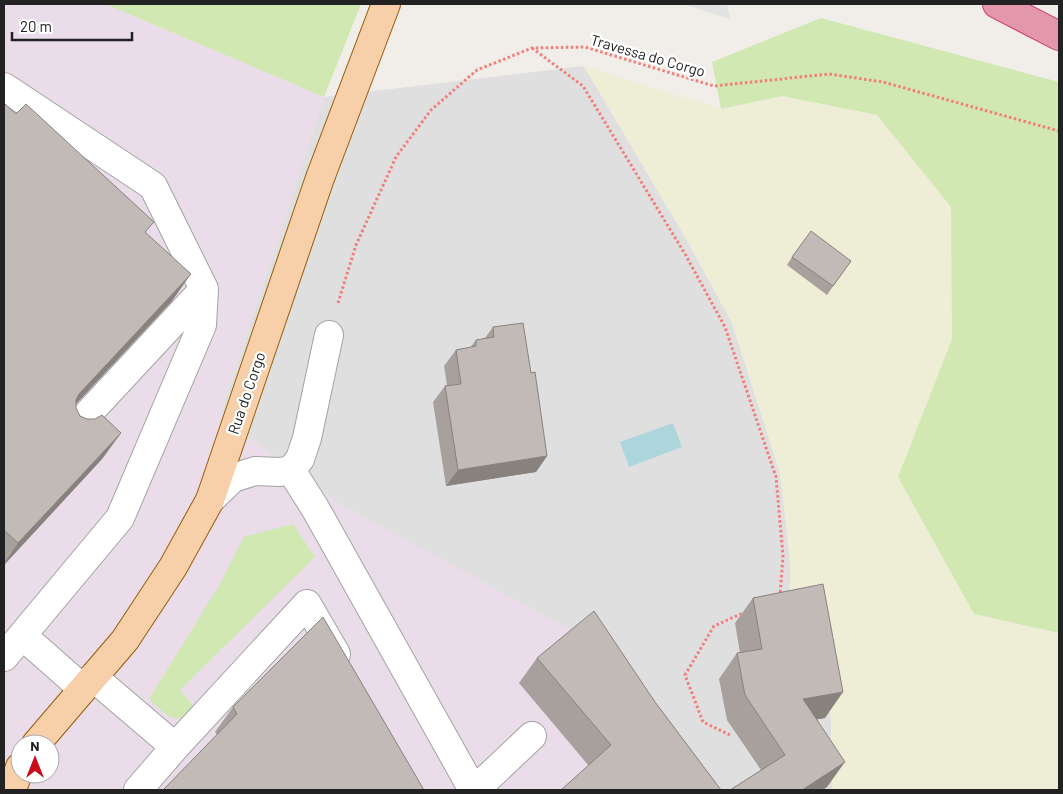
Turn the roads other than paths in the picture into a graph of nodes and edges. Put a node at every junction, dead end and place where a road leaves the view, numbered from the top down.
1 (386, 4) edge
2 (997, 4) edge
3 (1059, 36) edge
4 (4, 87) edge
5 (204, 289) junction
6 (329, 335) road end
7 (72, 431) edge
8 (291, 470) junction
9 (210, 500) junction
10 (23, 636) junction
11 (4, 657) edge
12 (346, 672) edge
13 (88, 683) junction
14 (45, 734) edge
15 (532, 736) dead end
16 (176, 747) junction
17 (138, 790) edge
18 (474, 790) edge

1 - 9 main road, Rua do Corgo
2 - 3 highway
4 - 5 lane
5 - 7 lane
5 - 10 lane
6 - 8 lane
8 - 9 lane
8 - 18 lane
9 - 13 main road, Rua do Corgo
10 - 11 lane
10 - 13 lane
12 - 16 lane
13 - 14 main road, Rua do Corgo
13 - 16 lane
15 - 18 lane
16 - 17 lane

